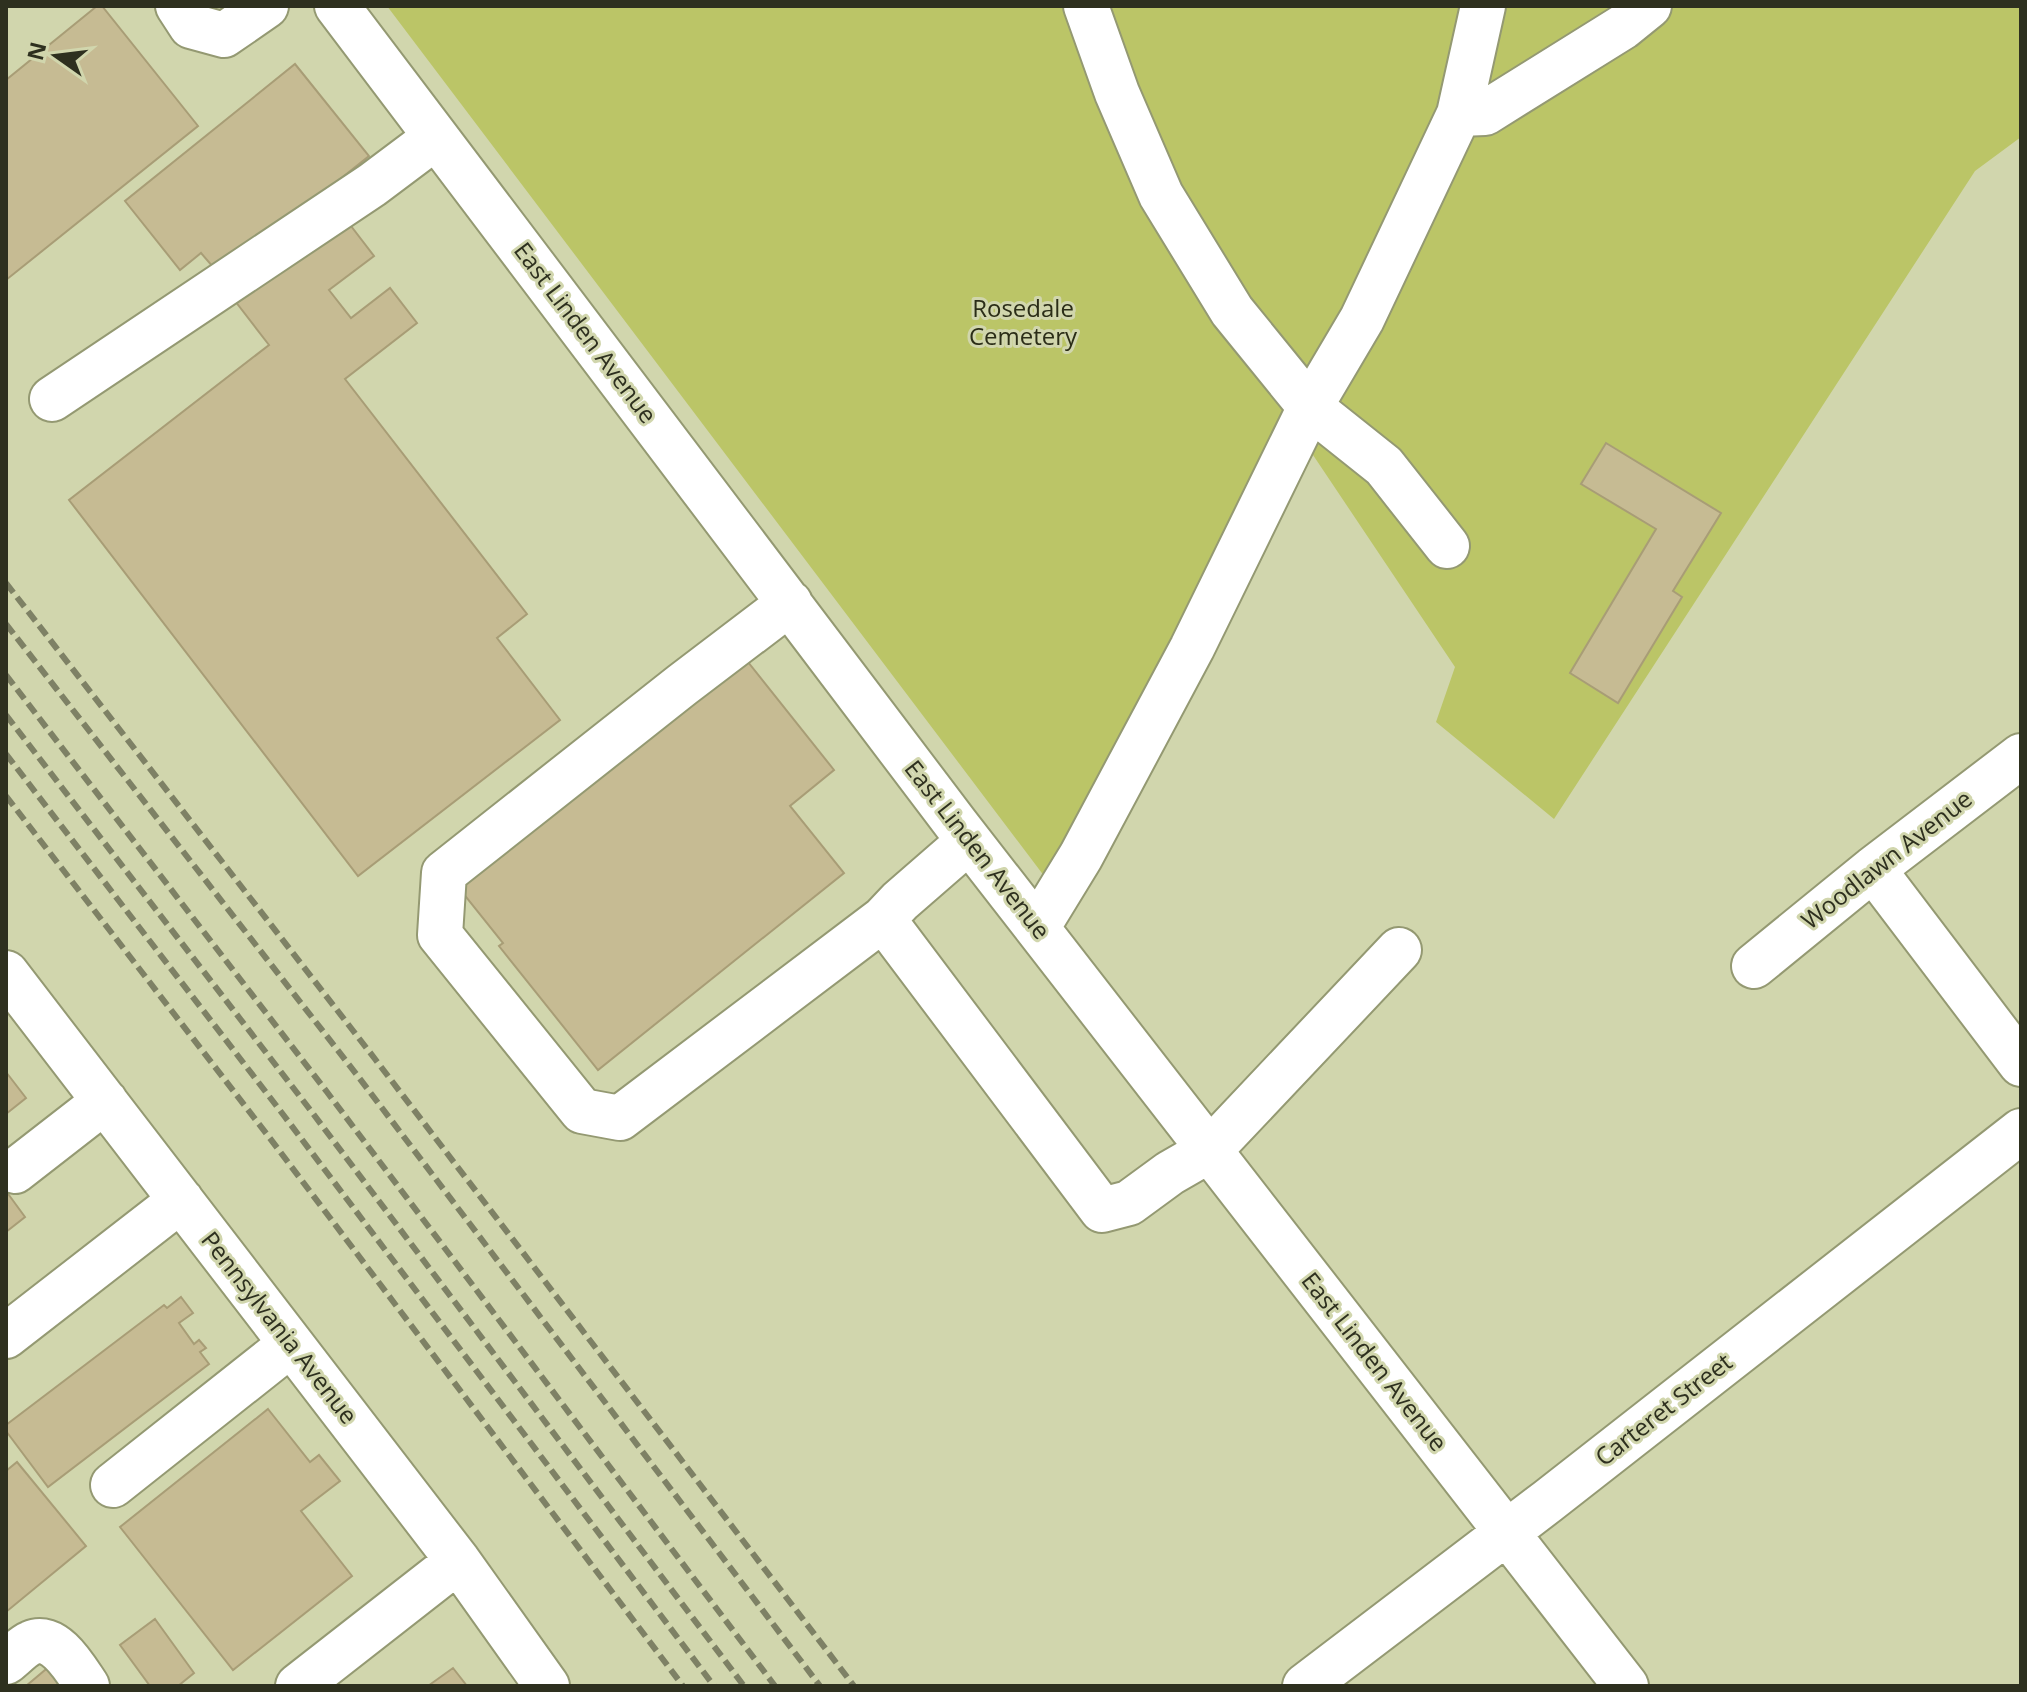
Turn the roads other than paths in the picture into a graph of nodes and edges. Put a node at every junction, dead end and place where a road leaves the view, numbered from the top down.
1 (178, 6) edge
2 (266, 6) edge
3 (337, 6) edge
4 (1086, 6) edge
5 (1483, 6) edge
6 (1649, 6) edge
7 (1459, 114) junction
8 (436, 137) junction
9 (52, 399) dead end
10 (1310, 407) junction
11 (1447, 546) dead end
12 (790, 603) junction
13 (2021, 756) edge
14 (969, 841) junction
15 (1873, 869) junction
16 (883, 919) junction
17 (1037, 928) junction
18 (1399, 950) dead end
19 (1754, 966) dead end
20 (6, 973) edge
21 (2021, 1064) edge
22 (105, 1101) junction
23 (2021, 1131) edge
24 (1210, 1150) junction
25 (15, 1171) dead end
26 (181, 1200) junction
27 (6, 1336) edge
28 (291, 1344) junction
29 (113, 1485) dead end
30 (1507, 1533) junction
31 (458, 1561) junction
32 (6, 1662) edge
33 (87, 1686) edge
34 (298, 1686) edge
35 (547, 1686) edge
36 (1305, 1686) edge
37 (1626, 1686) edge

1 - 2 street
3 - 8 street, East Linden Avenue
4 - 10 street
5 - 7 street
6 - 7 street
7 - 10 street
8 - 9 street
8 - 12 street, East Linden Avenue
10 - 11 street
10 - 17 street
12 - 14 street, East Linden Avenue
12 - 16 street
13 - 15 street, Woodlawn Avenue
14 - 16 street
14 - 17 street, East Linden Avenue
15 - 19 street, Woodlawn Avenue
15 - 21 street
16 - 24 street
17 - 24 street, East Linden Avenue
18 - 24 street
20 - 22 street, Pennsylvania Avenue
22 - 25 street
22 - 26 street, Pennsylvania Avenue
23 - 30 street, Carteret Street
24 - 30 street, East Linden Avenue
26 - 27 street
26 - 28 street, Pennsylvania Avenue
28 - 29 street
28 - 31 street, Pennsylvania Avenue
30 - 36 street, Carteret Street
30 - 37 street, East Linden Avenue
31 - 34 street
31 - 35 street, Pennsylvania Avenue
32 - 33 street

